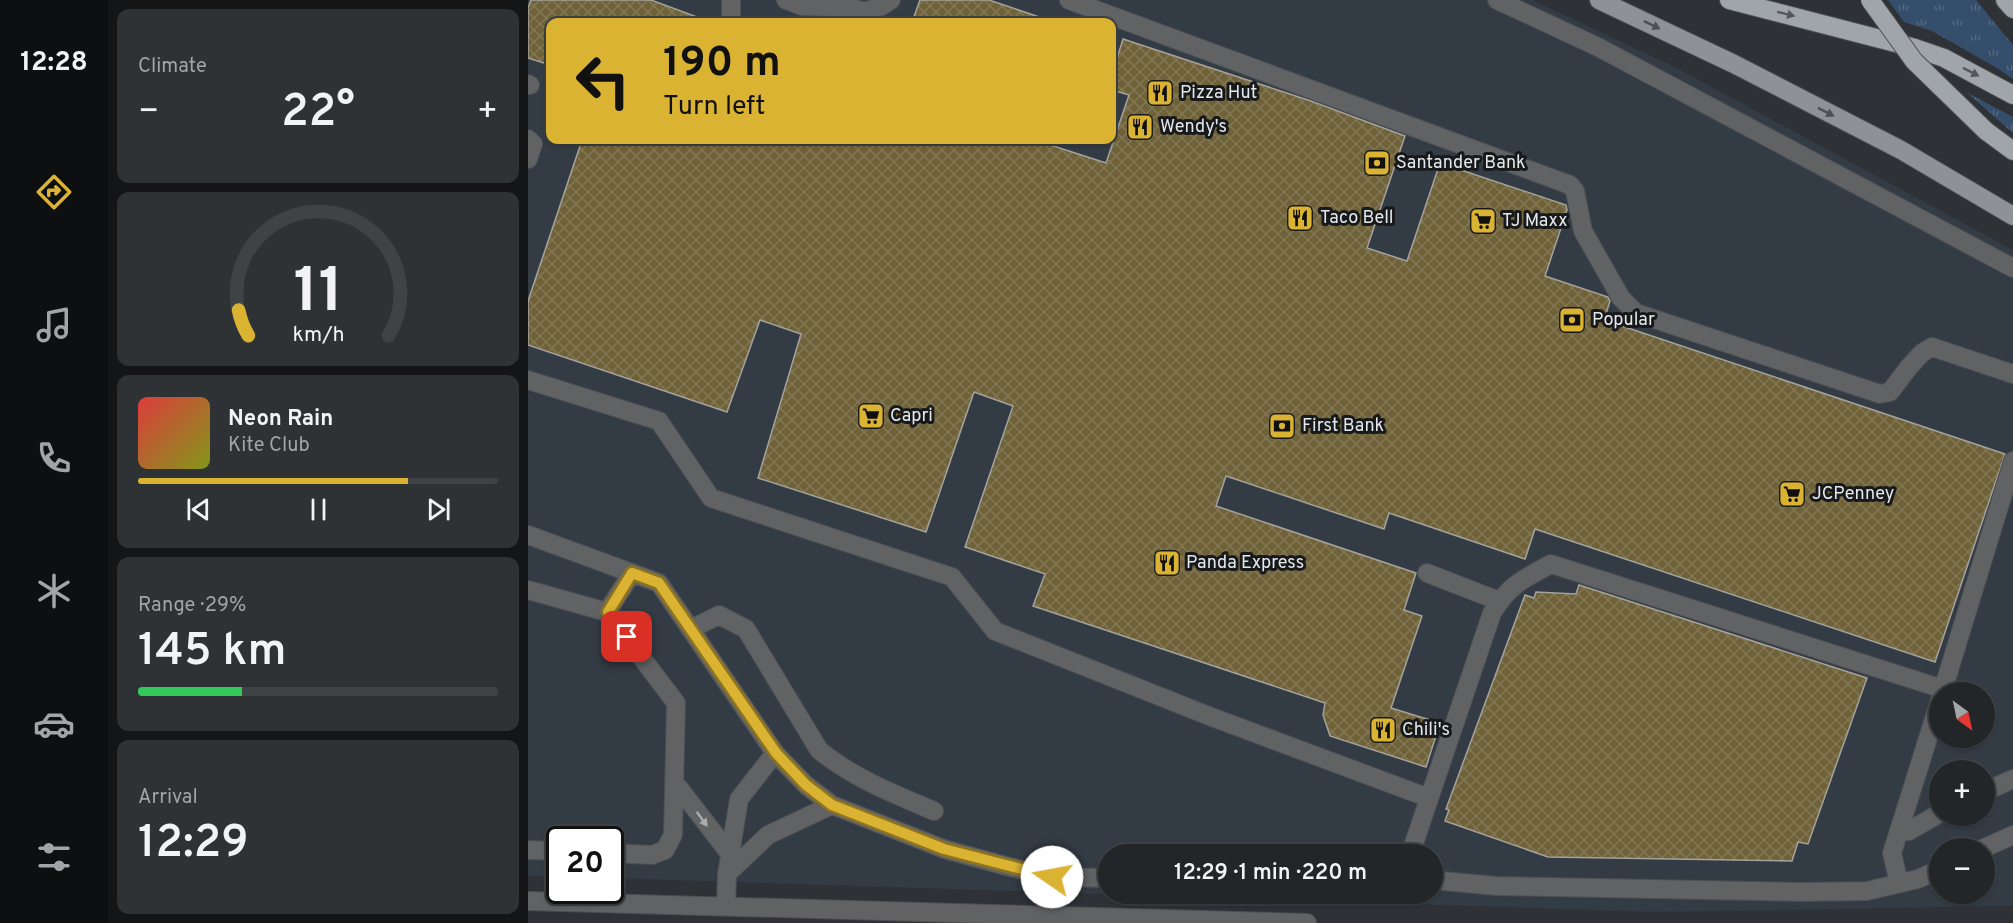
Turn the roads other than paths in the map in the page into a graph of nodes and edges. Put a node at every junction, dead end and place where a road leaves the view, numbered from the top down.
1 (731, 0) edge
2 (786, 0) edge
3 (891, 0) edge
4 (1069, 0) edge
5 (1497, 0) edge
6 (1599, 0) edge
7 (1729, 0) edge
8 (1870, 0) edge
9 (2005, 0) edge
10 (2013, 9) edge
11 (825, 15) edge
12 (731, 18) edge
13 (2013, 95) edge
14 (528, 139) edge
15 (2013, 151) edge
16 (528, 159) edge
17 (2013, 216) edge
18 (2013, 268) edge
19 (2013, 374) edge
20 (528, 380) edge
21 (2013, 461) edge
22 (528, 535) edge
23 (632, 573) junction
24 (1426, 573) dead end
25 (528, 590) edge
26 (1499, 601) junction
27 (608, 612) junction
28 (691, 629) junction
29 (1945, 682) edge
30 (1929, 690) edge
31 (1929, 733) edge
32 (776, 753) junction
33 (2013, 779) edge
34 (674, 787) junction
35 (1995, 787) edge
36 (1429, 798) junction
37 (832, 805) junction
38 (934, 812) dead end
39 (1929, 819) edge
40 (1899, 832) junction
41 (2013, 835) edge
42 (1995, 843) edge
43 (1414, 844) edge
44 (528, 850) edge
45 (546, 851) edge
46 (624, 854) edge
47 (730, 854) junction
48 (727, 874) junction
49 (1929, 874) edge
50 (1098, 878) edge
51 (1443, 881) edge
52 (1899, 883) junction
53 (528, 901) edge
54 (726, 907) junction
55 (1096, 920) edge
56 (1307, 923) edge

1 - 12 street
2 - 11 street
3 - 11 street
4 - 19 street
5 - 18 street
6 -> 17 main road
7 -> 13 highway
8 - 15 highway, bridge
9 - 10 highway
14 - 16 street
20 - 36 street
21 - 29 street
22 - 23 street
23 - 27 street
23 - 28 street
24 - 26 street
25 - 27 street
26 - 30 street
26 - 36 street
27 - 34 street
28 - 32 street
28 - 38 street
31 - 40 street
32 - 37 street
32 - 47 street
33 - 35 street
34 - 46 street
34 -> 47 street
36 - 43 street
37 - 48 street
37 - 50 street
39 - 40 street
40 - 52 street
41 - 42 street
44 - 45 street
47 - 48 street
48 - 54 street
49 - 52 street
51 - 52 street
53 - 54 street
54 - 55 street
55 - 56 street

